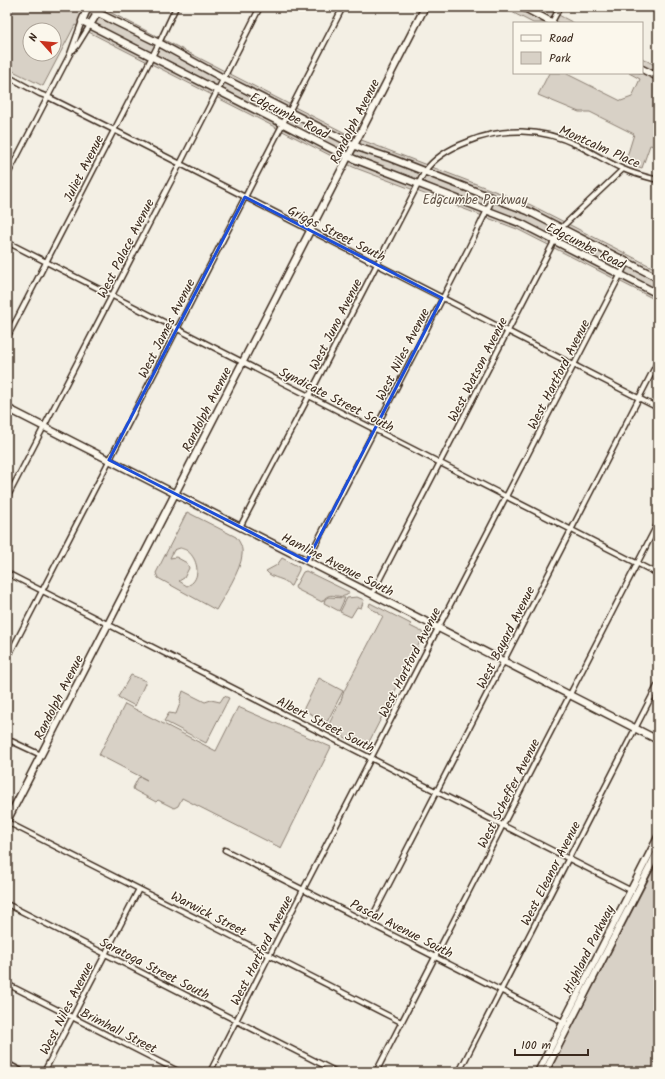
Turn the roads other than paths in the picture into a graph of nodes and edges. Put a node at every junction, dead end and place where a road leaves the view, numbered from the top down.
1 (176, 7) edge
2 (260, 7) edge
3 (343, 7) edge
4 (425, 7) edge
5 (522, 7) edge
6 (560, 7) edge
7 (88, 8) edge
8 (99, 10) edge
9 (82, 21) junction
10 (551, 22) edge
11 (553, 22) edge
12 (90, 25) junction
13 (159, 43) junction
14 (70, 54) junction
15 (152, 57) junction
16 (643, 70) edge
17 (7, 76) edge
18 (658, 77) edge
19 (224, 78) junction
20 (217, 90) junction
21 (48, 97) junction
22 (289, 111) junction
23 (283, 124) junction
24 (114, 130) junction
25 (354, 145) junction
26 (348, 157) junction
27 (180, 164) junction
28 (623, 169) junction
29 (425, 171) junction
30 (7, 176) edge
31 (658, 180) edge
32 (418, 184) junction
33 (245, 197) junction
34 (493, 198) junction
35 (487, 210) junction
36 (561, 228) junction
37 (310, 230) junction
38 (554, 241) junction
39 (7, 242) edge
40 (46, 262) junction
41 (627, 262) junction
42 (377, 264) junction
43 (621, 275) junction
44 (658, 278) edge
45 (658, 294) edge
46 (112, 296) junction
47 (442, 298) junction
48 (177, 329) junction
49 (508, 331) junction
50 (7, 338) edge
51 (658, 361) edge
52 (242, 362) junction
53 (574, 365) junction
54 (309, 396) junction
55 (639, 398) junction
56 (7, 408) edge
57 (658, 408) edge
58 (44, 427) junction
59 (375, 430) junction
60 (109, 460) junction
61 (440, 463) junction
62 (175, 494) junction
63 (506, 497) junction
64 (7, 498) edge
65 (658, 523) edge
66 (240, 527) junction
67 (571, 530) junction
68 (307, 561) junction
69 (637, 563) junction
70 (7, 573) edge
71 (658, 574) edge
72 (42, 591) junction
73 (372, 594) junction
74 (108, 625) junction
75 (438, 628) junction
76 (7, 659) edge
77 (504, 661) junction
78 (658, 684) edge
79 (569, 695) junction
80 (635, 729) junction
81 (7, 739) edge
82 (658, 740) edge
83 (41, 756) junction
84 (371, 758) junction
85 (437, 792) junction
86 (7, 822) edge
87 (503, 825) junction
88 (658, 837) edge
89 (225, 850) dead end
90 (658, 851) edge
91 (568, 859) junction
92 (139, 889) junction
93 (303, 890) junction
94 (633, 892) junction
95 (7, 904) edge
96 (369, 923) junction
97 (105, 954) junction
98 (269, 955) junction
99 (435, 956) junction
100 (7, 984) edge
101 (501, 990) junction
102 (72, 1017) junction
103 (236, 1021) junction
104 (402, 1022) junction
105 (566, 1023) junction
106 (7, 1065) edge
107 (20, 1072) edge
108 (44, 1072) edge
109 (180, 1072) edge
110 (210, 1072) edge
111 (337, 1072) edge
112 (376, 1072) edge
113 (459, 1072) edge
114 (538, 1072) edge
115 (545, 1072) edge

1 - 13 street, Juliet Avenue
2 - 19 street, West Palace Avenue
3 - 22 street, West James Avenue
4 - 25 street, Randolph Avenue
5 - 10 street
6 - 11 street
7 - 8 street, Edgcumbe Road
7 - 9 street, Edgcumbe Road
8 - 12 street
8 - 13 street, Edgcumbe Road
9 - 12 street, Edgcumbe Road
9 - 14 street
12 - 14 street
12 - 15 street, Edgcumbe Road
13 - 15 street, Juliet Avenue
13 - 19 street, Edgcumbe Road
14 - 21 street
15 - 20 street, Edgcumbe Road
15 - 24 street, Juliet Avenue
16 - 18 street
17 - 21 street, Griggs Street South
19 - 20 street, West Palace Avenue
19 - 22 street, Edgcumbe Road
20 - 23 street, Edgcumbe Road
20 - 27 street, West Palace Avenue
21 - 24 street, Griggs Street South
21 - 30 street
22 - 23 street, West James Avenue
22 - 25 street, Edgcumbe Road
23 - 26 street, Edgcumbe Road
23 - 33 street, West James Avenue
24 - 27 street, Griggs Street South
24 - 40 street, Juliet Avenue
25 - 26 street, Randolph Avenue
25 - 29 street, Edgcumbe Road
26 - 32 street, Edgcumbe Road
26 - 37 street, Randolph Avenue
27 - 33 street, Griggs Street South
27 - 46 street, West Palace Avenue
28 - 29 street, Montcalm Place
28 - 31 street, Montcalm Place
28 - 36 street, West Watson Avenue
29 - 32 street, West Juno Avenue
29 - 34 street, Edgcumbe Road
32 - 35 street, Edgcumbe Road
32 - 42 street, West Juno Avenue
33 - 37 street, Griggs Street South
33 - 48 street, West James Avenue
34 - 35 street, West Niles Avenue
34 - 36 street, Edgcumbe Road
35 - 38 street, Edgcumbe Road
35 - 47 street, West Niles Avenue
36 - 38 street, West Watson Avenue
36 - 41 street, Edgcumbe Road
37 - 42 street, Griggs Street South
37 - 52 street, Randolph Avenue
38 - 43 street, Edgcumbe Road
38 - 49 street, West Watson Avenue
39 - 40 street, Syndicate Street South
40 - 46 street, Syndicate Street South
40 - 50 street, Juliet Avenue
41 - 43 street, West Hartford Avenue
41 - 44 street, Edgcumbe Road
42 - 47 street, Griggs Street South
42 - 54 street, West Juno Avenue
43 - 45 street, Edgcumbe Road
43 - 53 street, West Hartford Avenue
46 - 48 street, Syndicate Street South
46 - 58 street, West Palace Avenue
47 - 49 street, Griggs Street South
47 - 59 street, West Niles Avenue
48 - 52 street, Syndicate Street South
48 - 60 street, West James Avenue
49 - 53 street, Griggs Street South
49 - 61 street, West Watson Avenue
51 - 55 street, West Bayard Avenue
52 - 54 street, Syndicate Street South
52 - 62 street, Randolph Avenue
53 - 55 street, Griggs Street South
53 - 63 street, West Hartford Avenue
54 - 59 street, Syndicate Street South
54 - 66 street, West Juno Avenue
55 - 57 street, Griggs Street South
55 - 67 street, West Bayard Avenue
56 - 58 street, Hamline Avenue South
58 - 60 street, Hamline Avenue South
58 - 64 street, West Palace Avenue
59 - 61 street, Syndicate Street South
59 - 68 street, West Niles Avenue
60 - 62 street, Hamline Avenue South
60 - 72 street, West James Avenue
61 - 63 street, Syndicate Street South
61 - 73 street, West Watson Avenue
62 - 66 street, Hamline Avenue South
62 - 74 street, Randolph Avenue
63 - 67 street, Syndicate Street South
63 - 75 street, West Hartford Avenue
65 - 69 street, West Scheffer Avenue
66 - 68 street, Hamline Avenue South
67 - 69 street, Syndicate Street South
67 - 77 street, West Bayard Avenue
68 - 73 street, Hamline Avenue South
69 - 71 street, Syndicate Street South
69 - 79 street, West Scheffer Avenue
70 - 72 street, Albert Street South
72 - 74 street, Albert Street South
72 - 76 street, West James Avenue
73 - 75 street, Hamline Avenue South
74 - 83 street, Randolph Avenue
74 - 84 street, Albert Street South
75 - 77 street, Hamline Avenue South
75 - 84 street, West Hartford Avenue
77 - 79 street, Hamline Avenue South
77 - 85 street, West Bayard Avenue
78 - 80 street, West Eleanor Avenue
79 - 80 street, Hamline Avenue South
79 - 87 street, West Scheffer Avenue
80 - 82 street, Hamline Avenue South
80 - 91 street, West Eleanor Avenue
81 - 83 street
83 - 86 street, Randolph Avenue
84 - 85 street, Albert Street South
84 - 93 street, West Hartford Avenue
85 - 87 street, Albert Street South
85 - 96 street, West Bayard Avenue
86 - 92 street, Warwick Street
87 - 91 street, Albert Street South
87 - 99 street, West Scheffer Avenue
88 - 94 street, Highland Parkway
89 - 93 street, Pascal Avenue South
90 - 94 street, Highland Parkway
91 - 94 street, Albert Street South
91 - 101 street, West Eleanor Avenue
92 - 97 street, West Niles Avenue
92 - 98 street, Warwick Street
93 - 96 street, Pascal Avenue South
93 - 98 street, West Hartford Avenue
94 - 105 street, Highland Parkway
95 - 97 street, Saratoga Street South
96 - 99 street, Pascal Avenue South
97 - 102 street, West Niles Avenue
97 - 103 street, Saratoga Street South
98 - 103 street, West Hartford Avenue
98 - 104 street, Warwick Street
99 - 101 street, Pascal Avenue South
99 - 104 street, West Scheffer Avenue
100 - 102 street, Brimhall Street
101 - 105 street, Pascal Avenue South
101 - 113 street, West Eleanor Avenue
102 - 108 street, West Niles Avenue
102 - 109 street, Brimhall Street
103 - 110 street, West Hartford Avenue
103 - 111 street, Saratoga Street South
104 - 112 street, West Scheffer Avenue
105 - 114 street, Highland Parkway
105 - 115 street, Highland Parkway
106 - 107 main road

